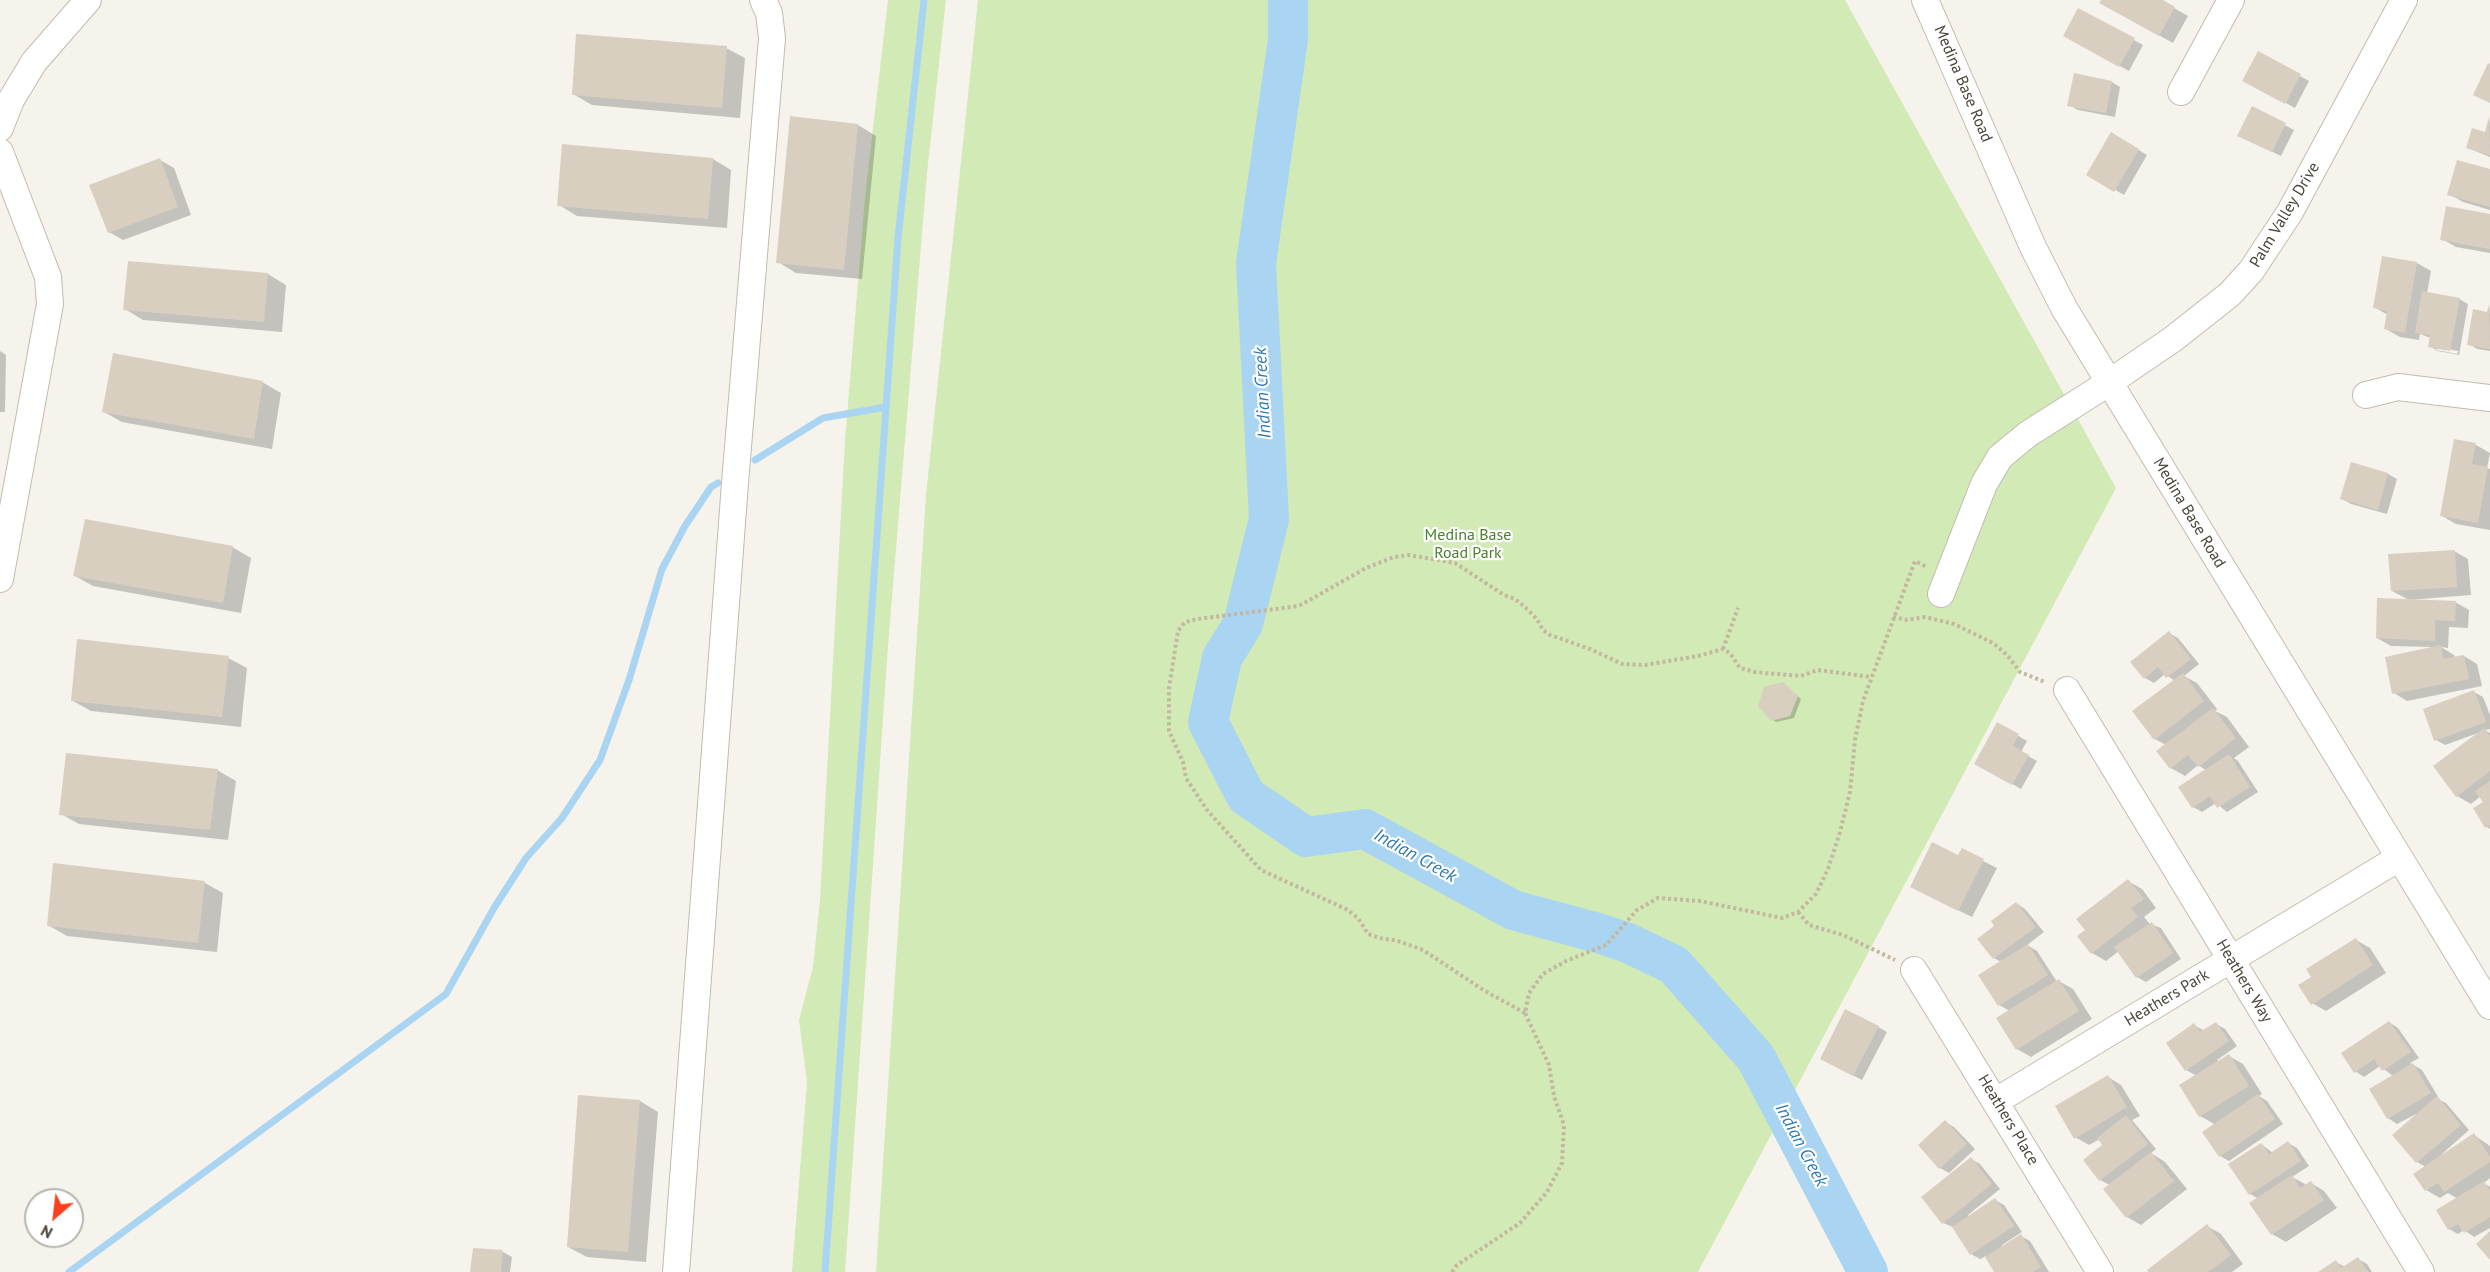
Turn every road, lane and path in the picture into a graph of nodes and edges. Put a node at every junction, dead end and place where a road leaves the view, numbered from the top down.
1 (88, 0) edge
2 (763, 0) edge
3 (1925, 0) edge
4 (2231, 0) edge
5 (2404, 0) edge
6 (2181, 92) dead end
7 (0, 128) edge
8 (0, 152) edge
9 (2110, 382) junction
10 (2366, 395) dead end
11 (2490, 398) edge
12 (0, 579) edge
13 (1945, 585) joint
14 (1738, 608) dead end
15 (1893, 617) junction
16 (1723, 649) junction
17 (1871, 677) junction
18 (2067, 690) joint
19 (2399, 858) junction
20 (1798, 912) junction
21 (2230, 959) junction
22 (1914, 970) joint
23 (2490, 1006) edge
24 (1525, 1012) junction
25 (1996, 1101) junction
26 (676, 1272) edge
27 (1452, 1272) edge
28 (2100, 1272) edge
29 (2421, 1272) edge

1 - 7 street
2 - 26 street
3 - 9 street, Medina Base Road
4 - 6 street
5 - 9 street, Palm Valley Drive
8 - 12 street
9 - 13 street, Palm Valley Drive
9 - 19 street, Medina Base Road
10 - 11 street
13 - 15 path
14 - 16 path
15 - 17 path
15 - 18 path
16 - 17 path
16 - 24 path
17 - 20 path
18 - 21 street, Heathers Way
19 - 21 street, Heathers Park
19 - 23 street, Medina Base Road
20 - 22 path
20 - 24 path
21 - 25 street, Heathers Park
21 - 29 street, Heathers Way
22 - 25 street, Heathers Place
24 - 27 path
25 - 28 street, Heathers Place

